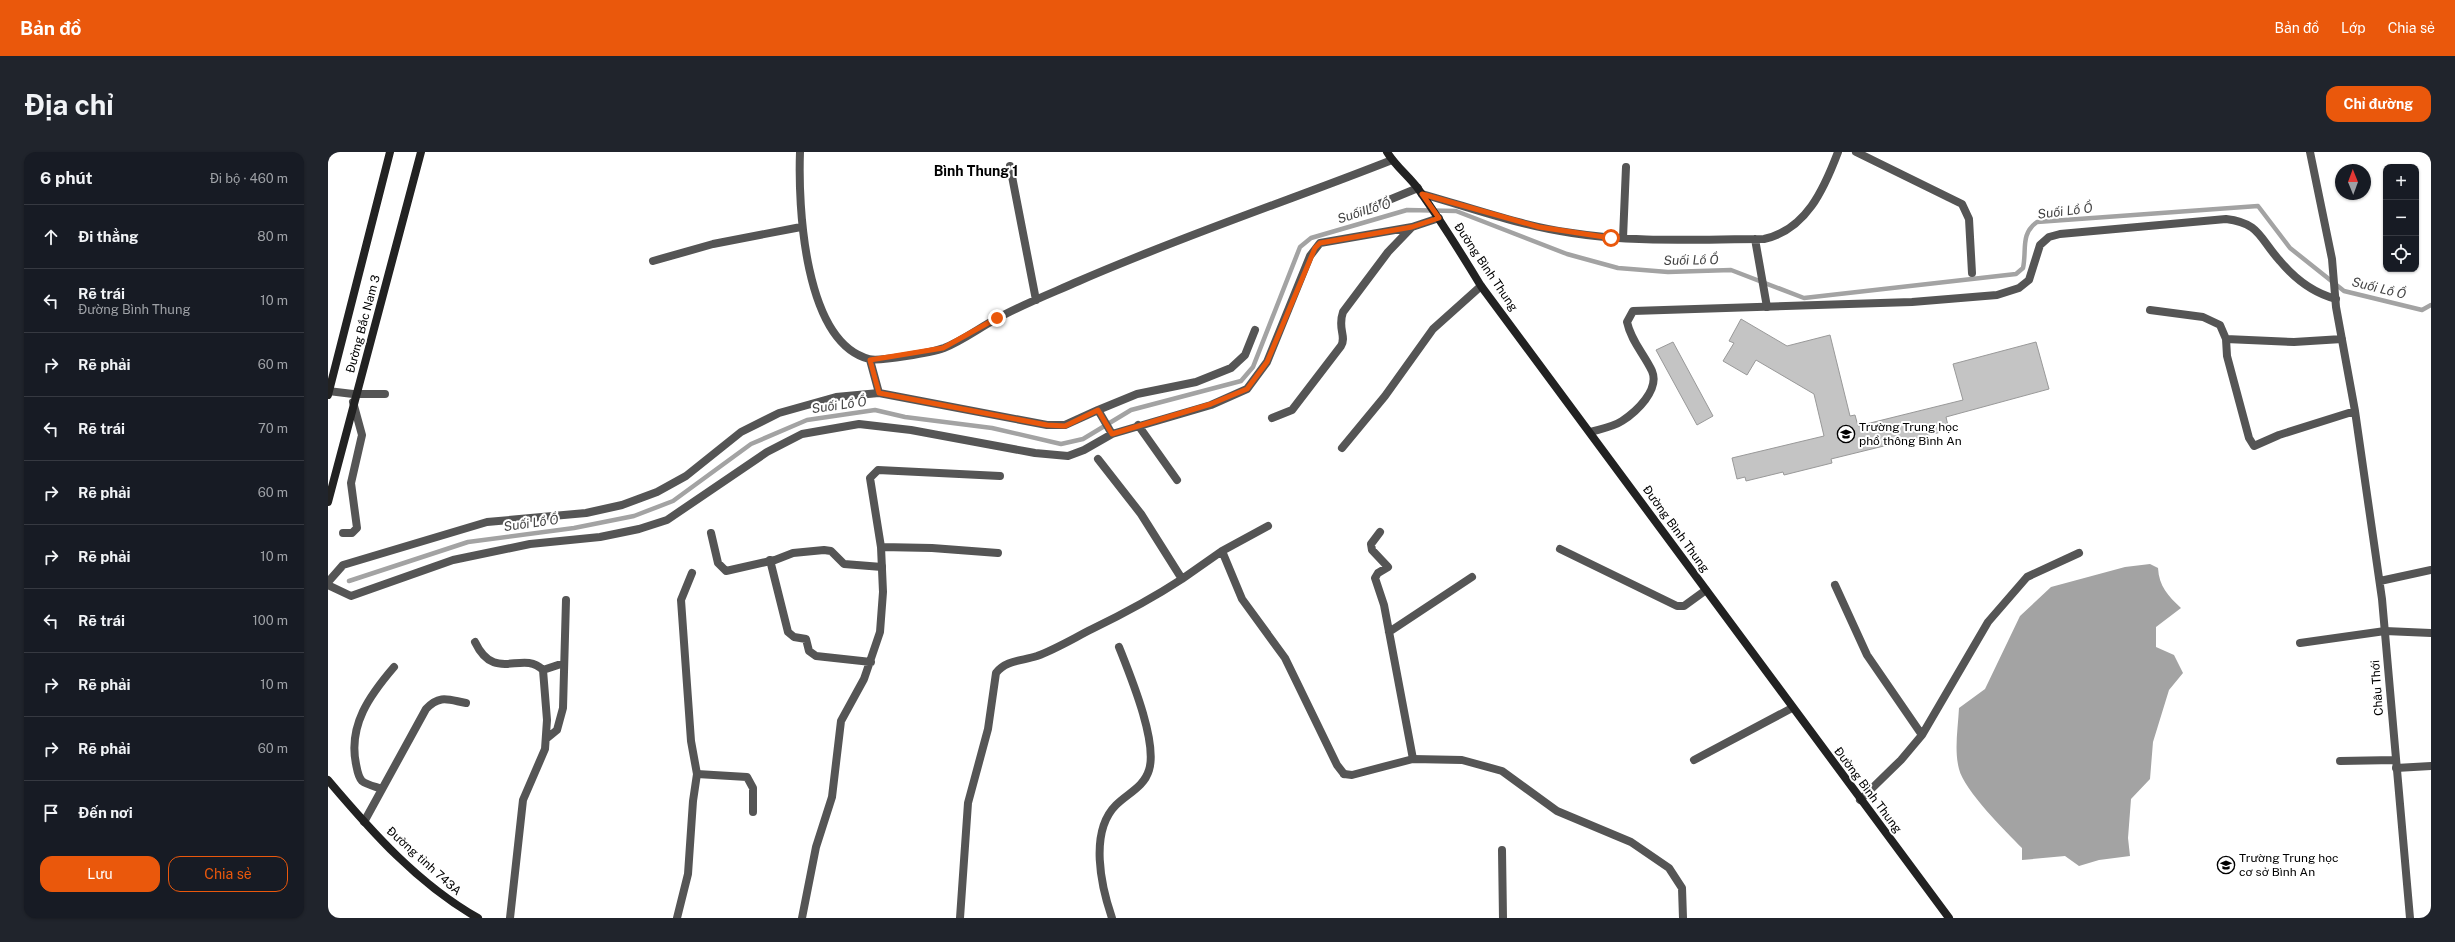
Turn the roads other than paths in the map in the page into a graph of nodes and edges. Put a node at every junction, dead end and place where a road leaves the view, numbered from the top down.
1 (390, 152) edge
2 (421, 152) edge
3 (800, 152) edge
4 (1388, 152) edge
5 (1838, 152) edge
6 (1856, 152) edge
7 (2310, 152) edge
8 (1392, 160) junction
9 (1010, 166) dead end
10 (1626, 167) dead end
11 (1421, 193) junction
12 (1437, 215) junction
13 (1345, 218) dead end
14 (801, 227) junction
15 (1412, 227) junction
16 (1623, 238) junction
17 (1755, 239) junction
18 (653, 261) dead end
19 (1972, 272) dead end
20 (1481, 286) junction
21 (2336, 294) junction
22 (1036, 300) junction
23 (1767, 307) junction
24 (2150, 310) dead end
25 (1254, 330) dead end
26 (2226, 339) junction
27 (2342, 339) junction
28 (870, 360) junction
29 (328, 392) edge
30 (879, 393) junction
31 (355, 394) junction
32 (385, 394) dead end
33 (355, 405) junction
34 (2356, 411) junction
35 (1100, 412) junction
36 (1272, 418) dead end
37 (1138, 425) junction
38 (1590, 432) junction
39 (1112, 434) junction
40 (1342, 448) dead end
41 (1098, 459) dead end
42 (1000, 476) dead end
43 (1177, 480) dead end
44 (328, 502) edge
45 (1268, 526) dead end
46 (1380, 532) dead end
47 (343, 533) dead end
48 (711, 533) dead end
49 (881, 547) junction
50 (1560, 549) dead end
51 (1222, 551) junction
52 (998, 553) dead end
53 (2079, 553) dead end
54 (770, 560) junction
55 (882, 567) junction
56 (2431, 570) edge
57 (692, 573) dead end
58 (1472, 577) dead end
59 (1182, 579) junction
60 (2380, 581) junction
61 (328, 584) edge
62 (1835, 585) dead end
63 (1706, 590) junction
64 (566, 600) dead end
65 (2385, 631) junction
66 (1389, 632) junction
67 (2431, 633) edge
68 (475, 642) dead end
69 (2300, 643) dead end
70 (1119, 647) dead end
71 (871, 662) junction
72 (564, 663) junction
73 (394, 667) dead end
74 (543, 670) junction
75 (466, 703) dead end
76 (1792, 708) junction
77 (1922, 735) junction
78 (546, 739) junction
79 (1413, 760) junction
80 (1694, 760) dead end
81 (2340, 761) dead end
82 (2396, 764) junction
83 (2431, 766) edge
84 (697, 774) junction
85 (328, 780) edge
86 (382, 789) junction
87 (1860, 800) junction
88 (753, 812) dead end
89 (364, 822) junction
90 (1502, 850) dead end
91 (478, 918) edge
92 (510, 918) edge
93 (677, 918) edge
94 (802, 918) edge
95 (960, 918) edge
96 (1112, 918) edge
97 (1503, 918) edge
98 (1684, 918) edge
99 (1949, 918) edge
100 (2410, 918) edge

1 - 29 street, Đường Bắc Nam 3
2 - 31 street, Đường Bắc Nam 3
3 - 14 street
4 - 8 street, Đường Bình Thung
5 - 17 street
6 - 19 street
7 - 21 street, Châu Thới
8 - 11 street, Đường Bình Thung
8 - 22 street
9 - 22 street
10 - 16 street
11 - 12 street, Đường Bình Thung
11 - 13 street
11 - 16 street
12 - 15 street
12 - 20 street, Đường Bình Thung
14 - 18 street
14 - 28 street
15 - 36 street
15 - 37 street
16 - 17 street
17 - 23 street
20 - 38 street, Đường Bình Thung
20 - 40 street
21 - 23 street
21 - 27 street, Châu Thới
22 - 28 street
23 - 38 street
24 - 26 street
25 - 35 street
26 - 27 street
26 - 34 street
27 - 34 street, Châu Thới
28 - 30 street
29 - 31 street
30 - 35 street
30 - 61 street
31 - 32 street
31 - 33 street, Đường Bắc Nam 3
33 - 44 street, Đường Bắc Nam 3
33 - 47 street
34 - 60 street, Châu Thới
35 - 39 street
37 - 39 street
37 - 43 street
38 - 63 street, Đường Bình Thung
39 - 61 street
41 - 59 street
42 - 49 street
45 - 51 street
46 - 66 street
48 - 54 street
49 - 52 street
49 - 55 street
50 - 63 street
51 - 59 street
51 - 79 street
53 - 77 street
54 - 55 street
54 - 71 street
55 - 71 street
56 - 60 street
57 - 84 street
58 - 66 street
59 - 95 street
60 - 65 street, Châu Thới
62 - 77 street
63 - 76 street, Đường Bình Thung
64 - 72 street
65 - 67 street
65 - 69 street
65 - 82 street, Châu Thới
66 - 79 street
68 - 74 street
70 - 96 street
71 - 94 street
72 - 74 street
72 - 78 street
73 - 86 street
74 - 78 street
75 - 86 street
76 - 80 street
76 - 87 street, Đường Bình Thung
77 - 87 street
78 - 92 street
79 - 98 street
81 - 82 street
82 - 83 street
82 - 100 street, Châu Thới
84 - 88 street
84 - 93 street
85 - 89 street, Đường tỉnh 743A
86 - 89 street
87 - 99 street, Đường Bình Thung
89 - 91 street, Đường tỉnh 743A
90 - 97 street

